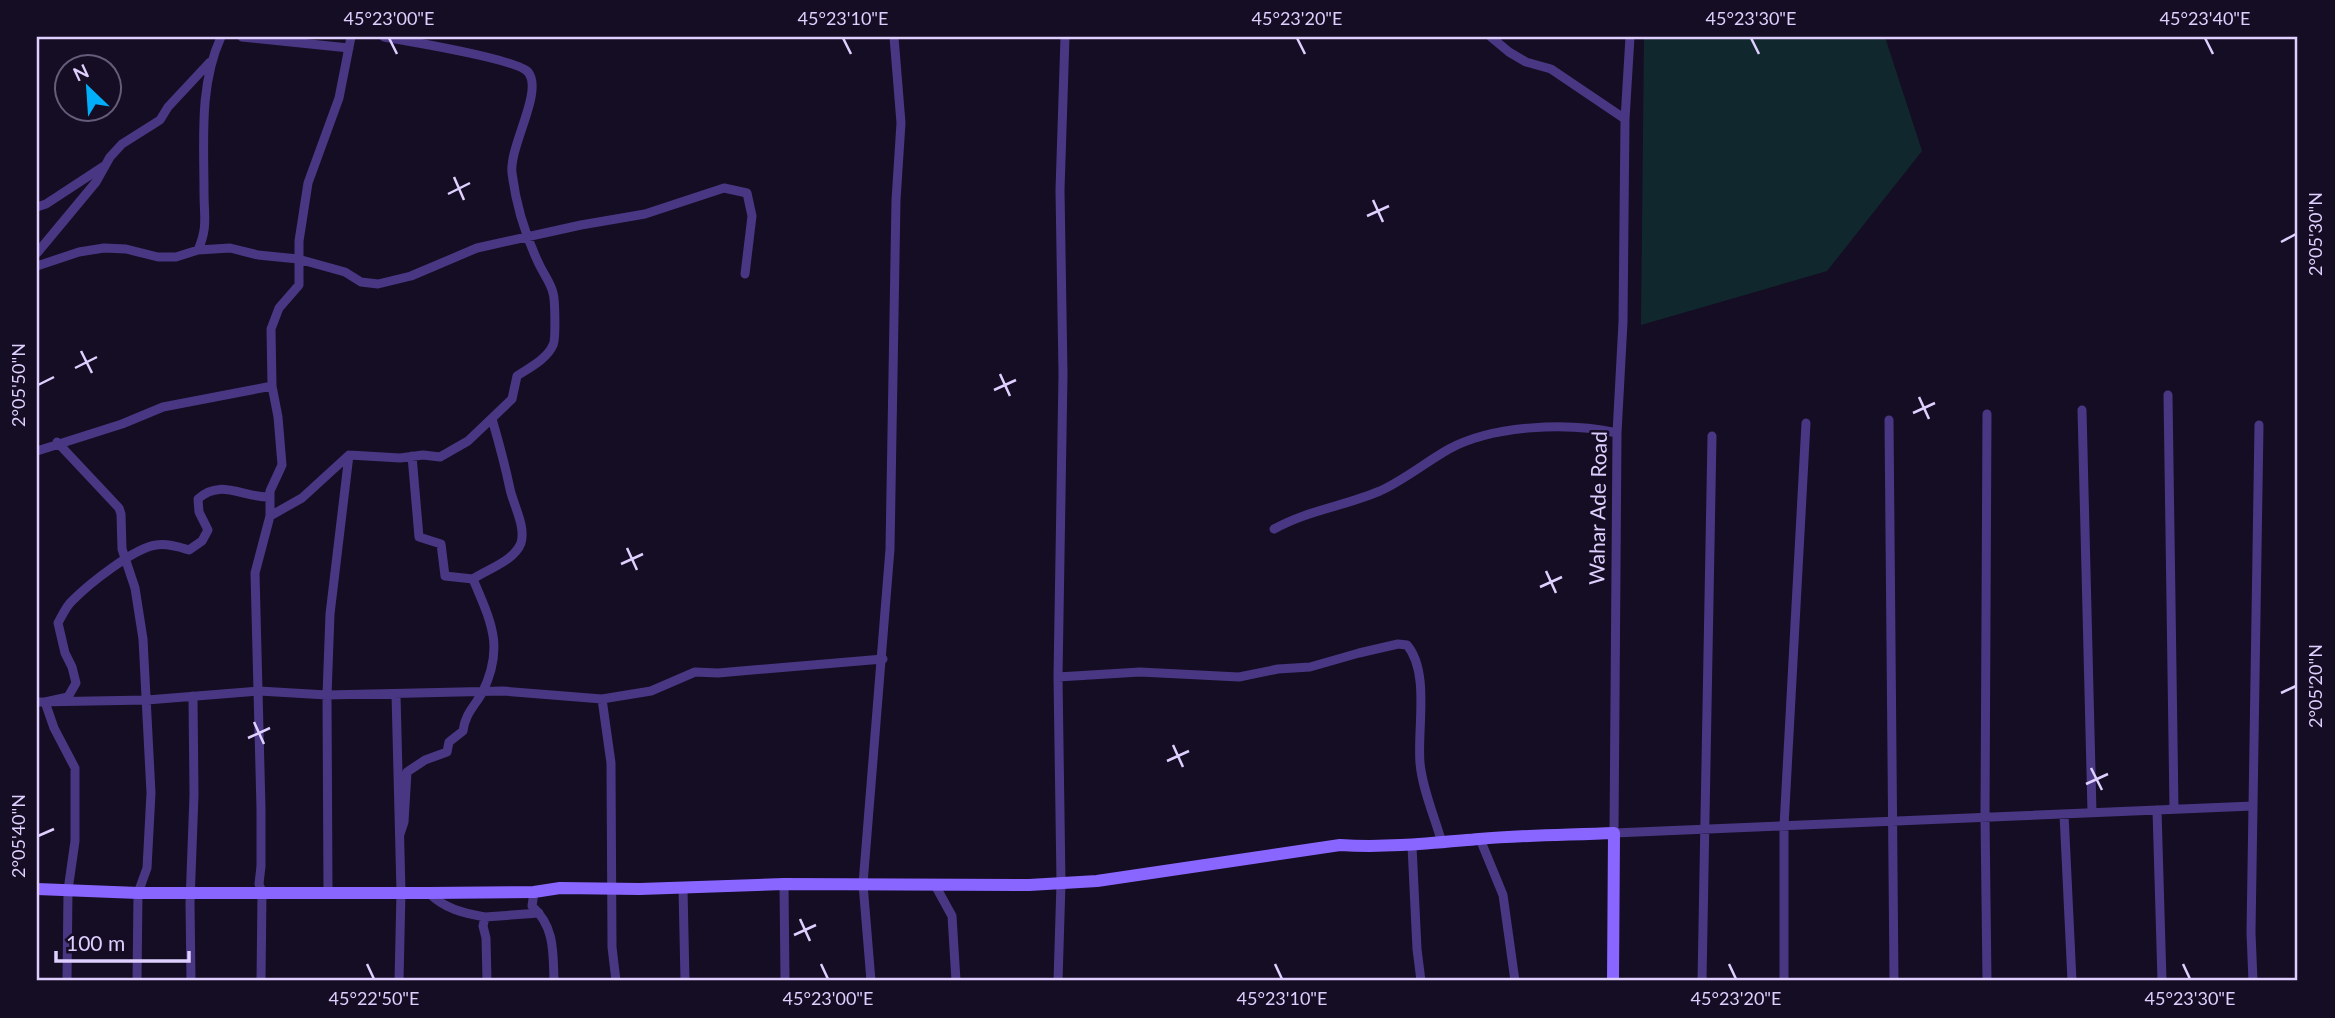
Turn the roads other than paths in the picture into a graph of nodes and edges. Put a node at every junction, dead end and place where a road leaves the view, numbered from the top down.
1 (221, 37) edge
2 (242, 37) edge
3 (351, 37) edge
4 (384, 37) edge
5 (894, 37) edge
6 (1065, 37) edge
7 (1491, 37) edge
8 (1630, 37) edge
9 (349, 48) junction
10 (210, 62) junction
11 (1625, 118) junction
12 (105, 166) junction
13 (37, 206) edge
14 (527, 236) junction
15 (198, 250) junction
16 (37, 253) edge
17 (298, 259) junction
18 (37, 266) edge
19 (745, 274) dead end
20 (272, 386) junction
21 (2168, 395) dead end
22 (2082, 410) dead end
23 (1987, 414) dead end
24 (492, 419) junction
25 (1889, 420) dead end
26 (1806, 424) dead end
27 (2259, 425) dead end
28 (1617, 433) junction
29 (1712, 436) dead end
30 (57, 442) junction
31 (37, 451) edge
32 (349, 455) junction
33 (412, 456) junction
34 (270, 497) junction
35 (270, 516) junction
36 (1274, 529) dead end
37 (125, 559) junction
38 (473, 579) junction
39 (883, 659) junction
40 (1058, 677) junction
41 (259, 691) junction
42 (482, 691) junction
43 (396, 694) junction
44 (327, 695) junction
45 (193, 696) junction
46 (601, 699) junction
47 (146, 700) junction
48 (41, 702) edge
49 (2253, 806) junction
50 (2174, 809) junction
51 (2157, 810) junction
52 (2092, 813) junction
53 (2064, 814) junction
54 (1985, 817) junction
55 (1893, 821) junction
56 (1784, 826) junction
57 (1704, 829) junction
58 (1614, 833) junction
59 (400, 834) junction
60 (1480, 839) junction
61 (1442, 843) junction
62 (1412, 846) junction
63 (1060, 883) junction
64 (784, 884) junction
65 (863, 884) junction
66 (935, 886) junction
67 (684, 888) junction
68 (37, 889) edge
69 (611, 889) junction
70 (68, 890) junction
71 (262, 891) junction
72 (191, 892) junction
73 (328, 892) junction
74 (401, 892) junction
75 (534, 892) junction
76 (138, 893) junction
77 (429, 893) junction
78 (540, 913) junction
79 (485, 918) junction
80 (67, 981) edge
81 (137, 981) edge
82 (191, 981) edge
83 (261, 981) edge
84 (399, 981) edge
85 (487, 981) edge
86 (554, 981) edge
87 (615, 981) edge
88 (685, 981) edge
89 (785, 981) edge
90 (871, 981) edge
91 (956, 981) edge
92 (1058, 981) edge
93 (1421, 981) edge
94 (1515, 981) edge
95 (1613, 981) edge
96 (1702, 981) edge
97 (1784, 981) edge
98 (1894, 981) edge
99 (1987, 981) edge
100 (2072, 981) edge
101 (2162, 981) edge
102 (2253, 981) edge

1 - 10 street
2 - 9 street
3 - 9 street
4 - 14 street
5 - 39 street
6 - 40 street
7 - 11 street
8 - 11 street, Wahar Ade Road
9 - 17 street
10 - 12 street
10 - 15 street
11 - 28 street, Wahar Ade Road
12 - 13 street
12 - 16 street
14 - 17 street
14 - 19 street
14 - 24 street
15 - 17 street
15 - 18 street
17 - 20 street
20 - 30 street
20 - 34 street
21 - 50 street
22 - 52 street
23 - 54 street
24 - 33 street
24 - 38 street
25 - 55 street
26 - 56 street
27 - 49 street
28 - 36 street
28 - 58 street, Wahar Ade Road
29 - 57 street
30 - 31 street
30 - 37 street
32 - 33 street
32 - 35 street
32 - 44 street
33 - 38 street
34 - 35 street
34 - 37 street
35 - 41 street
37 - 47 street
37 - 48 street
38 - 42 street
39 - 46 street
39 - 65 street
40 - 61 street
40 - 63 street
41 - 44 street
41 - 45 street
41 - 71 street
42 - 43 street
42 - 46 street
42 - 59 street
43 - 44 street
43 - 59 street
44 - 73 street
45 - 47 street
45 - 72 street
46 - 69 street
47 - 48 street
47 - 76 street
48 - 70 street
49 - 50 street
49 - 102 street
50 - 51 street
51 - 52 street
51 - 101 street
52 - 53 street
53 - 54 street
53 - 100 street
54 - 55 street
54 - 99 street
55 - 56 street
55 - 98 street
56 - 57 street
56 - 97 street
57 - 58 street
57 - 96 street
58 - 60 street
58 - 95 street, Wahar Ade Road
59 - 74 street
60 - 61 street
60 - 94 street
61 - 62 street
62 - 63 street
62 - 93 street
63 - 66 street
63 - 92 street
64 - 65 street
64 - 67 street
64 - 89 street
65 - 66 street
65 - 90 street
66 - 91 street
67 - 69 street
67 - 88 street
68 - 70 street
69 - 75 street
69 - 87 street
70 - 76 street
70 - 80 street
71 - 72 street
71 - 73 street
71 - 83 street
72 - 76 street
72 - 82 street
73 - 74 street
74 - 77 street
74 - 84 street
75 - 77 street
75 - 78 street
76 - 81 street
77 - 79 street
78 - 79 street
78 - 86 street
79 - 85 street

